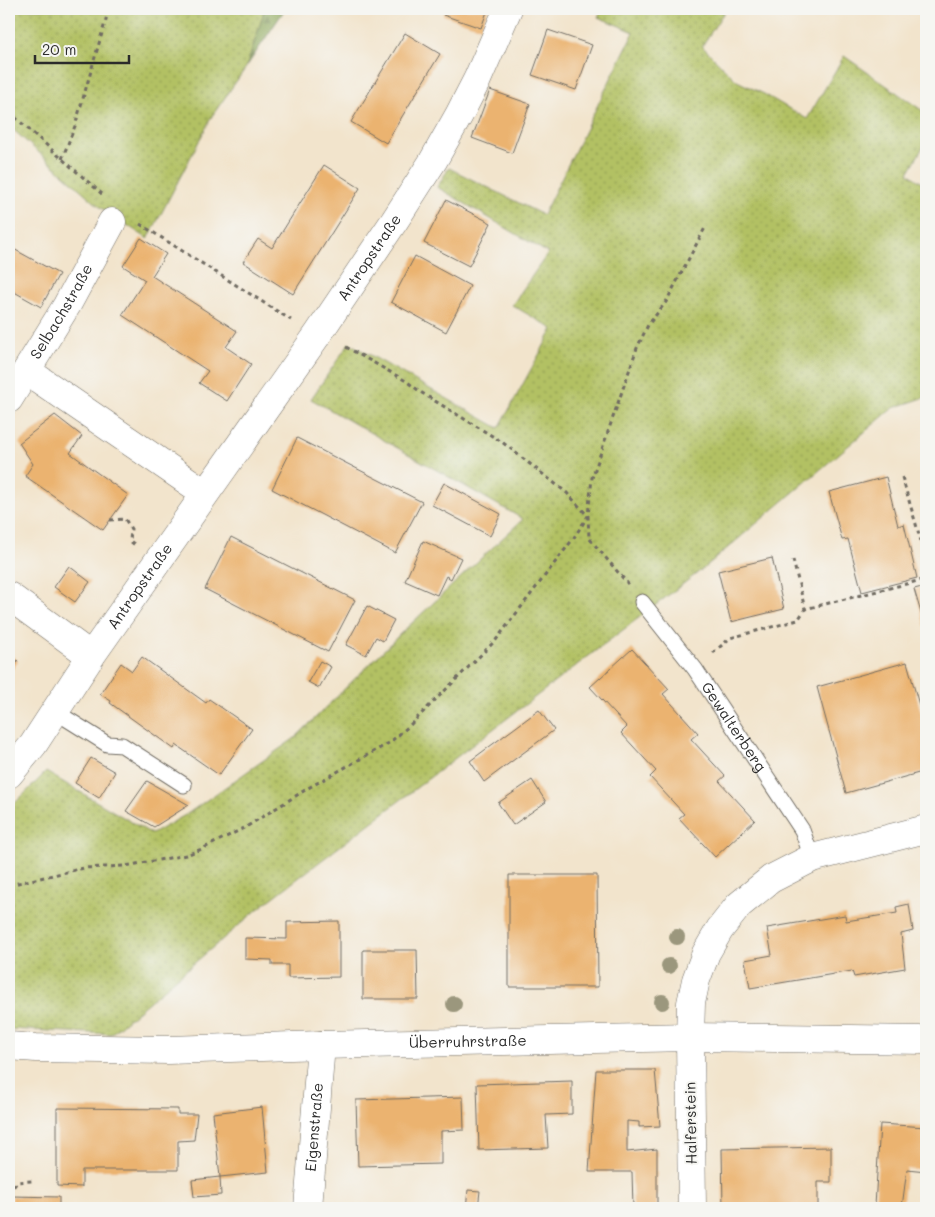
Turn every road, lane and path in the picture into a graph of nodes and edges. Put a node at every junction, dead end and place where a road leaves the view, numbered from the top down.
1 (109, 9) edge
2 (508, 9) edge
3 (9, 112) edge
4 (62, 159) junction
5 (118, 214) junction
6 (706, 226) dead end
7 (318, 334) junction
8 (27, 371) junction
9 (9, 399) edge
10 (902, 477) dead end
11 (206, 493) junction
12 (588, 516) junction
13 (110, 520) dead end
14 (926, 558) edge
15 (793, 560) dead end
16 (157, 563) junction
17 (926, 579) edge
18 (9, 596) edge
19 (642, 602) joint
20 (806, 609) junction
21 (91, 656) junction
22 (695, 669) junction
23 (56, 712) junction
24 (9, 774) edge
25 (184, 785) dead end
26 (926, 829) edge
27 (812, 858) junction
28 (9, 885) edge
29 (690, 1038) junction
30 (926, 1040) edge
31 (321, 1045) junction
32 (9, 1046) edge
33 (32, 1181) dead end
34 (9, 1193) edge
35 (308, 1208) edge
36 (692, 1208) edge

1 - 4 path
2 - 7 street, Antropstraße
3 - 4 path
4 - 5 path
5 - 7 path
5 - 8 street, Selbachstraße
6 - 12 path
7 - 11 street, Antropstraße
7 - 12 path
8 - 9 street, Selbachstraße
8 - 11 street
10 - 14 path
11 - 16 street, Antropstraße
12 - 19 path
12 - 28 path
13 - 16 path
15 - 20 path
16 - 21 street, Antropstraße
17 - 20 path
18 - 21 street
19 - 22 lane, Gewalterberg
20 - 22 path
21 - 23 street, Antropstraße
22 - 27 lane, Gewalterberg
23 - 24 street, Antropstraße
23 - 25 lane
26 - 27 street
27 - 29 street
29 - 30 street, Überruhrstraße
29 - 31 street, Überruhrstraße
29 - 36 street, Halferstein
31 - 32 street, Überruhrstraße
31 - 35 street, Eigenstraße
33 - 34 path

